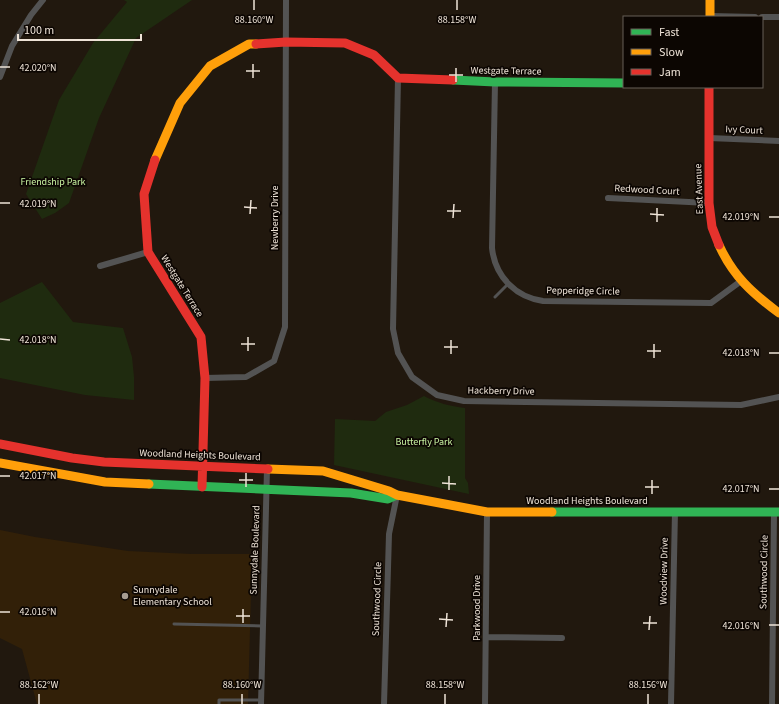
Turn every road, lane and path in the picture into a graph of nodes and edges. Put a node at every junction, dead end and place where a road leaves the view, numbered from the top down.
1 (43, 0) edge
2 (286, 0) edge
3 (710, 0) edge
4 (710, 16) edge
5 (763, 17) edge
6 (779, 17) edge
7 (286, 42) junction
8 (0, 77) edge
9 (398, 78) junction
10 (495, 82) junction
11 (623, 83) edge
12 (709, 88) edge
13 (709, 138) junction
14 (779, 141) edge
15 (608, 198) dead end
16 (709, 202) junction
17 (148, 252) junction
18 (100, 266) dead end
19 (741, 281) junction
20 (508, 284) junction
21 (495, 297) dead end
22 (779, 313) edge
23 (205, 378) junction
24 (779, 397) edge
25 (0, 444) edge
26 (0, 463) edge
27 (203, 466) junction
28 (267, 469) junction
29 (202, 487) junction
30 (266, 490) junction
31 (397, 495) junction
32 (675, 511) junction
33 (487, 512) junction
34 (777, 512) edge
35 (174, 624) dead end
36 (263, 626) junction
37 (486, 637) junction
38 (562, 638) dead end
39 (261, 702) edge
40 (219, 704) edge
41 (384, 704) edge
42 (485, 704) edge
43 (671, 704) edge
44 (772, 704) edge

1 - 8 street
2 - 7 street, Newberry Drive
3 - 4 street
5 - 6 street
7 - 9 street, Westgate Terrace
7 - 17 street, Westgate Terrace
7 - 23 street, Newberry Drive
9 - 10 street, Westgate Terrace
9 - 24 street, Hackberry Drive
10 - 11 street, Westgate Terrace
10 - 20 street, Pepperidge Circle
12 - 13 street, East Avenue
13 - 14 street, Ivy Court
13 - 16 street, East Avenue
15 - 16 street, Redwood Court
16 - 19 street, East Avenue
17 - 18 street
17 - 23 street, Westgate Terrace
19 - 20 street, Pepperidge Circle
19 - 22 street, East Avenue
20 - 21 lane
23 - 27 street, Westgate Terrace
25 - 27 street, Woodland Heights Boulevard
26 - 29 street, Woodland Heights Boulevard
27 - 28 street, Woodland Heights Boulevard
27 - 29 street, Westgate Terrace
28 - 30 street, Sunnydale Boulevard
28 - 31 street, Woodland Heights Boulevard
29 - 30 street, Woodland Heights Boulevard
30 - 31 street, Woodland Heights Boulevard
30 - 36 street, Sunnydale Boulevard
31 - 33 street, Woodland Heights Boulevard
31 - 41 street, Southwood Circle
32 - 33 street, Woodland Heights Boulevard
32 - 34 street, Woodland Heights Boulevard
32 - 43 street, Woodview Drive
33 - 37 street, Parkwood Drive
34 - 44 street, Southwood Circle
35 - 36 lane
36 - 39 street, Sunnydale Boulevard
37 - 38 street
37 - 42 street, Parkwood Drive
39 - 40 lane

